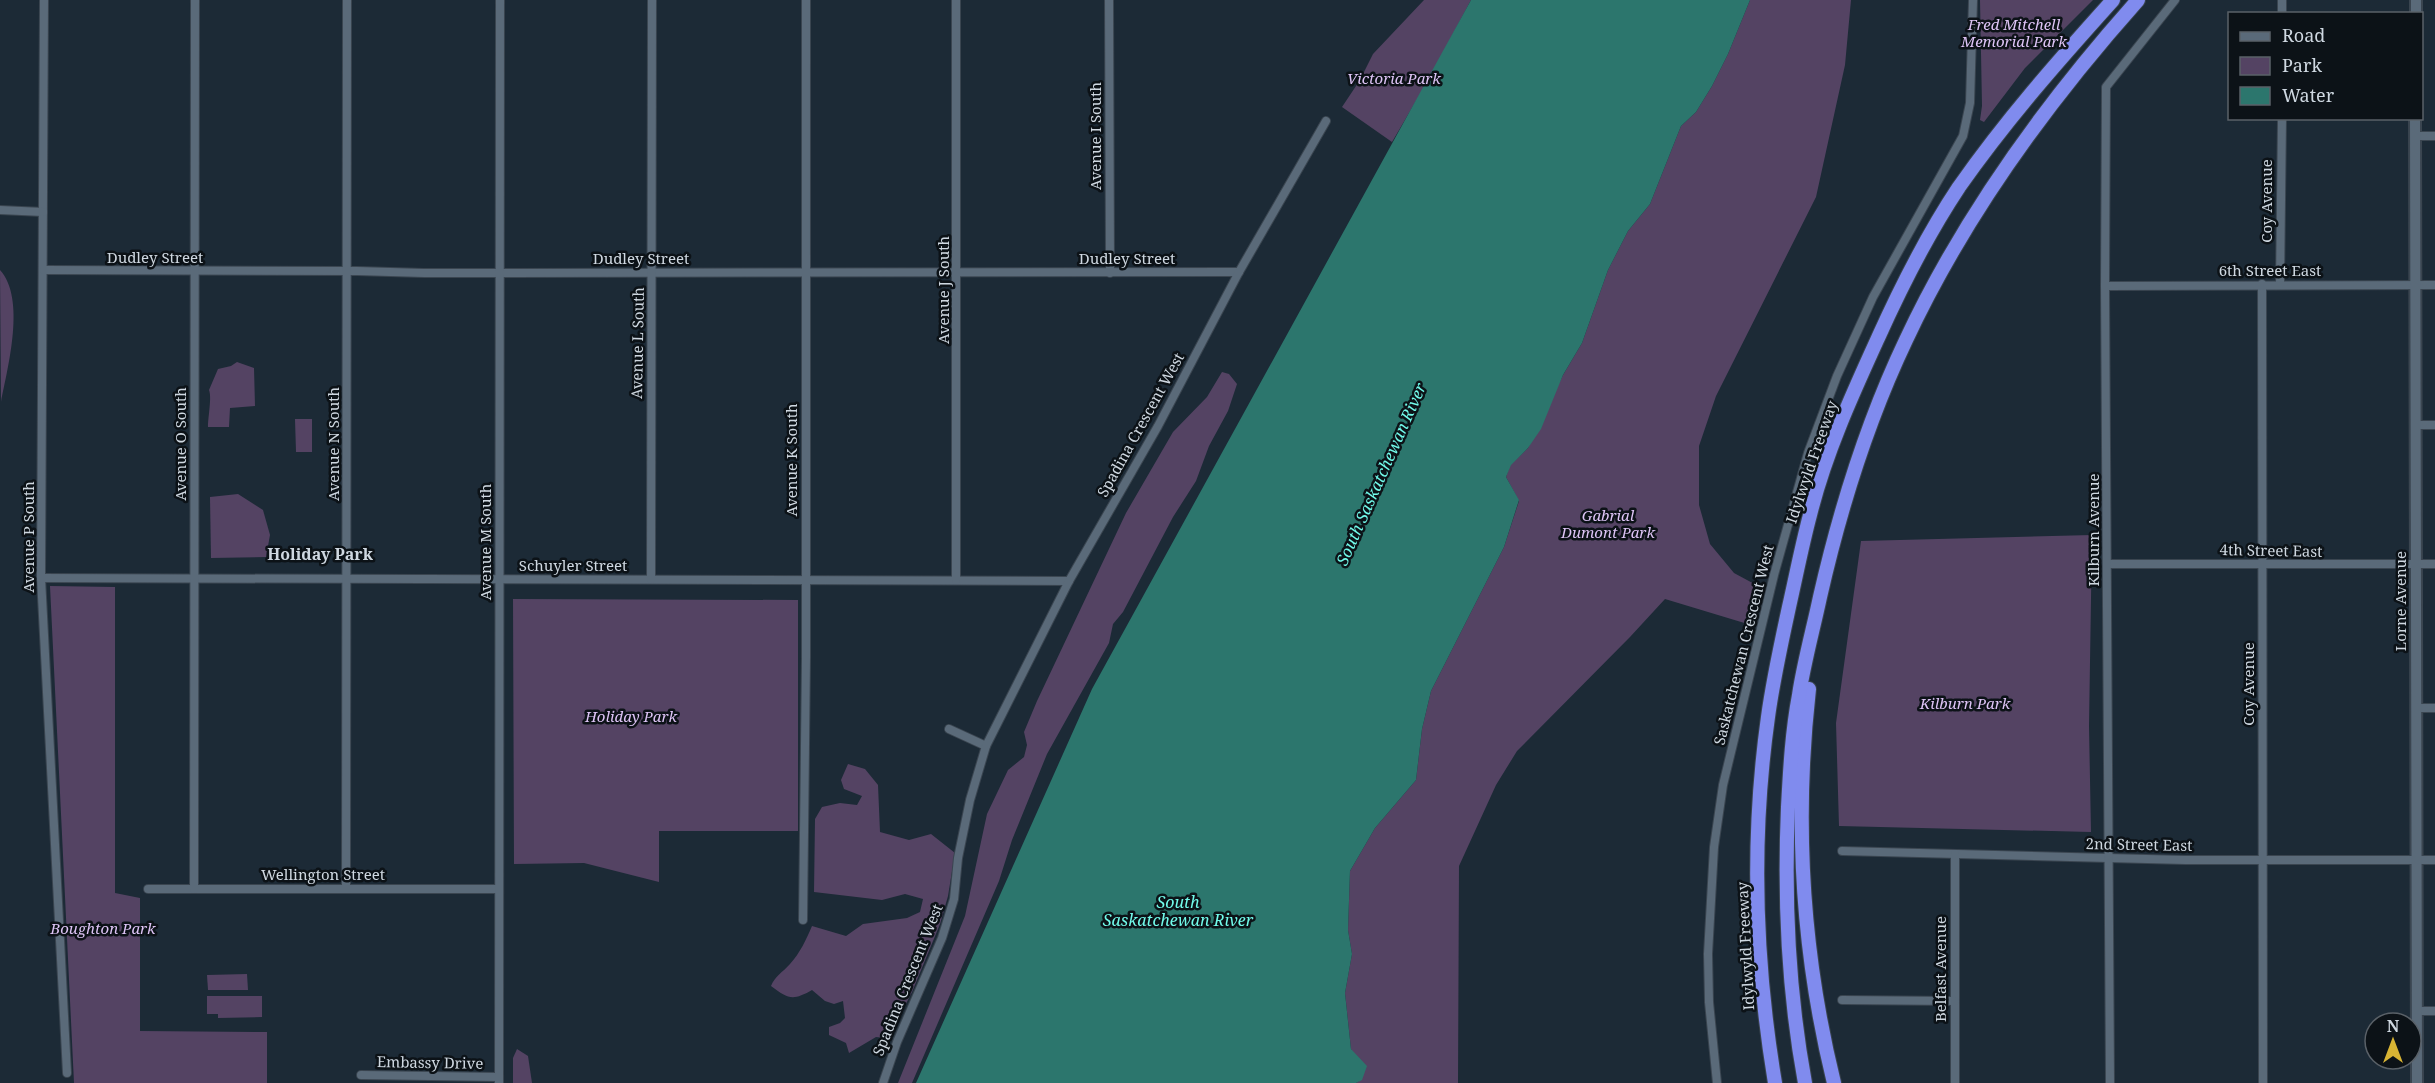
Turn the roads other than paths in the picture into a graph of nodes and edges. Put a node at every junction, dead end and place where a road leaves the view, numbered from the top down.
1 (44, 0) edge
2 (195, 0) edge
3 (347, 0) edge
4 (500, 0) edge
5 (652, 0) edge
6 (806, 0) edge
7 (956, 0) edge
8 (1109, 0) edge
9 (1973, 0) edge
10 (2113, 0) edge
11 (2138, 0) edge
12 (2175, 0) edge
13 (2282, 120) edge
14 (2415, 120) edge
15 (1326, 121) dead end
16 (2415, 136) junction
17 (2435, 136) edge
18 (0, 210) edge
19 (43, 212) junction
20 (44, 270) junction
21 (195, 271) junction
22 (348, 271) junction
23 (500, 272) junction
24 (805, 272) junction
25 (1239, 272) junction
26 (652, 273) junction
27 (957, 273) junction
28 (1110, 273) junction
29 (2262, 284) junction
30 (2280, 284) junction
31 (2415, 285) junction
32 (2435, 285) edge
33 (2105, 286) junction
34 (2416, 425) junction
35 (2435, 425) edge
36 (1830, 554) junction
37 (2107, 564) junction
38 (2262, 564) junction
39 (2416, 564) junction
40 (2435, 564) edge
41 (41, 578) junction
42 (194, 579) junction
43 (500, 579) junction
44 (651, 579) junction
45 (348, 580) junction
46 (805, 580) junction
47 (956, 580) junction
48 (1069, 581) junction
49 (2417, 708) junction
50 (2435, 708) edge
51 (949, 729) dead end
52 (986, 746) junction
53 (1842, 851) dead end
54 (1955, 854) junction
55 (2109, 859) junction
56 (2263, 860) junction
57 (2417, 860) junction
58 (2435, 860) edge
59 (346, 888) junction
60 (148, 889) dead end
61 (194, 889) junction
62 (499, 889) junction
63 (803, 920) dead end
64 (1842, 1000) dead end
65 (1955, 1001) junction
66 (2417, 1011) edge
67 (67, 1073) dead end
68 (361, 1075) dead end
69 (499, 1080) edge
70 (883, 1083) edge
71 (1717, 1083) edge
72 (1775, 1083) edge
73 (1805, 1083) edge
74 (1834, 1083) edge
75 (1955, 1083) edge
76 (2110, 1083) edge
77 (2263, 1083) edge

1 - 19 street, Avenue P South
2 - 21 street, Avenue O South
3 - 22 street, Avenue N South
4 - 23 street, Avenue M South
5 - 26 street, Avenue L South
6 - 24 street, Avenue K South
7 - 27 street, Avenue J South
8 - 28 street, Avenue I South
9 - 71 street, Saskatchewan Crescent West
10 - 72 highway, Idylwyld Freeway
11 - 36 highway
12 - 33 street, Kilburn Avenue
13 - 30 street, Coy Avenue
14 - 16 main road, Lorne Avenue
15 - 25 street, Spadina Crescent West
16 - 17 street
16 - 31 main road, Lorne Avenue
18 - 19 street
19 - 20 street, Avenue P South
20 - 21 street, Dudley Street
20 - 41 street, Avenue P South
21 - 22 street, Dudley Street
21 - 42 street, Avenue O South
22 - 23 street, Dudley Street
22 - 45 street, Avenue N South
23 - 26 street, Dudley Street
23 - 43 street, Avenue M South
24 - 26 street, Dudley Street
24 - 27 street, Dudley Street
24 - 46 street, Avenue K South
25 - 28 street, Dudley Street
25 - 48 street, Spadina Crescent West
26 - 44 street, Avenue L South
27 - 28 street, Dudley Street
27 - 47 street, Avenue J South
29 - 30 street, 6th Street East
29 - 33 street, 6th Street East
29 - 38 street, Coy Avenue
30 - 31 street, 6th Street East
31 - 32 street, 6th Street East
31 - 34 main road, Lorne Avenue
33 - 37 street, Kilburn Avenue
34 - 35 street
34 - 39 main road, Lorne Avenue
36 - 73 highway
36 - 74 highway
37 - 38 street, 4th Street East
37 - 55 street, Kilburn Avenue
38 - 39 street, 4th Street East
38 - 56 street, Coy Avenue
39 - 40 street, 4th Street East
39 - 49 main road, Lorne Avenue
41 - 42 street, Schuyler Street
41 - 67 street, Avenue P South
42 - 45 street, Schuyler Street
42 - 61 street, Avenue O South
43 - 44 street, Schuyler Street
43 - 45 street, Schuyler Street
43 - 62 street, Avenue M South
44 - 46 street, Schuyler Street
45 - 59 street, Avenue N South
46 - 47 street, Schuyler Street
46 - 63 street, Avenue K South
47 - 48 street, Schuyler Street
48 - 52 street, Spadina Crescent West
49 - 50 street
49 - 57 main road, Lorne Avenue
51 - 52 street
52 - 70 street, Spadina Crescent West
53 - 54 street, 2nd Street East
54 - 55 street, 2nd Street East
54 - 65 street, Belfast Avenue
55 - 56 street, 2nd Street East
55 - 76 street, Kilburn Avenue
56 - 57 street, 2nd Street East
56 - 77 street, Coy Avenue
57 - 58 street, 2nd Street East
57 - 66 main road, Lorne Avenue
59 - 61 street, Wellington Street
59 - 62 street, Wellington Street
60 - 61 street, Wellington Street
62 - 69 street, Avenue M South
64 - 65 street
65 - 75 street, Belfast Avenue
68 - 69 street, Embassy Drive

